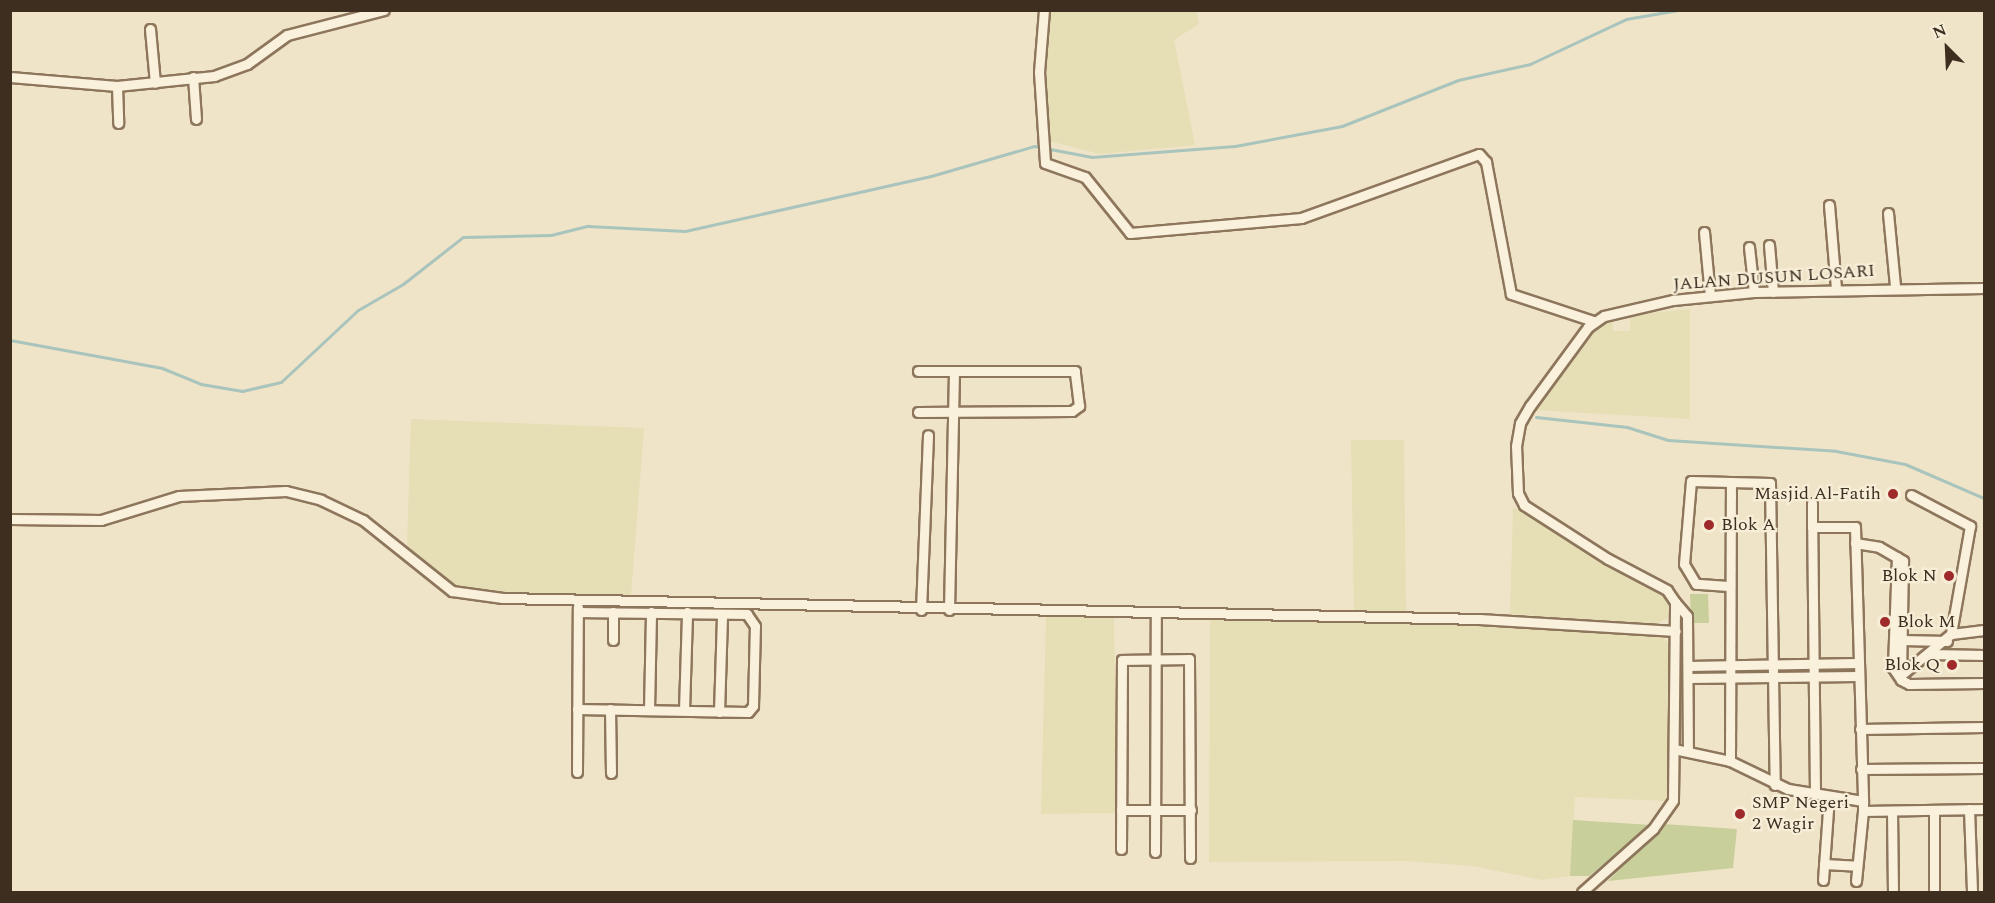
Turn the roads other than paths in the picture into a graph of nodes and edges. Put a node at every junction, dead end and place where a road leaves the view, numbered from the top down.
1 (384, 10) edge
2 (1044, 10) edge
3 (150, 29) dead end
4 (10, 77) edge
5 (193, 77) junction
6 (155, 83) junction
7 (117, 86) junction
8 (196, 119) dead end
9 (118, 123) dead end
10 (1829, 205) dead end
11 (1888, 213) dead end
12 (1704, 232) dead end
13 (1769, 245) dead end
14 (1749, 247) dead end
15 (1895, 286) junction
16 (1984, 288) edge
17 (1836, 289) junction
18 (1754, 292) junction
19 (1773, 292) junction
20 (1710, 296) junction
21 (1593, 321) junction
22 (918, 371) dead end
23 (954, 372) junction
24 (954, 411) junction
25 (918, 412) dead end
26 (928, 435) dead end
27 (1731, 482) junction
28 (1911, 495) dead end
29 (1812, 503) dead end
30 (10, 519) edge
31 (1812, 527) junction
32 (1856, 543) junction
33 (1897, 556) junction
34 (1728, 586) junction
35 (578, 601) junction
36 (1675, 602) junction
37 (921, 610) junction
38 (949, 610) junction
39 (578, 612) junction
40 (613, 612) junction
41 (651, 612) junction
42 (687, 612) junction
43 (1156, 613) junction
44 (722, 614) junction
45 (1984, 630) edge
46 (1676, 631) junction
47 (1949, 638) junction
48 (613, 640) dead end
49 (1902, 640) junction
50 (1928, 641) junction
51 (1929, 654) junction
52 (1984, 655) edge
53 (1156, 657) junction
54 (1858, 663) junction
55 (1774, 664) junction
56 (1814, 664) junction
57 (1730, 665) junction
58 (1688, 666) junction
59 (1901, 675) junction
60 (1858, 676) junction
61 (1774, 677) junction
62 (1814, 677) junction
63 (1688, 678) junction
64 (1730, 678) junction
65 (1984, 684) edge
66 (578, 709) junction
67 (610, 709) junction
68 (648, 710) junction
69 (684, 710) junction
70 (719, 712) junction
71 (1984, 727) edge
72 (1860, 729) junction
73 (1674, 749) junction
74 (1688, 751) junction
75 (1730, 761) junction
76 (1984, 768) edge
77 (1861, 769) junction
78 (577, 772) dead end
79 (611, 773) dead end
80 (1775, 784) junction
81 (1815, 794) junction
82 (1829, 797) junction
83 (1863, 806) junction
84 (1969, 809) junction
85 (1984, 809) edge
86 (1121, 810) junction
87 (1156, 810) junction
88 (1191, 810) junction
89 (1934, 810) junction
90 (1892, 811) junction
91 (1120, 849) dead end
92 (1155, 852) dead end
93 (1190, 858) dead end
94 (1824, 864) junction
95 (1857, 866) junction
96 (1823, 880) dead end
97 (1856, 881) dead end
98 (1582, 892) edge
99 (1893, 892) edge
100 (1934, 892) edge
101 (1972, 892) edge

1 - 5 street
2 - 21 street
3 - 6 street
4 - 7 street
5 - 6 street
5 - 8 street
6 - 7 street
7 - 9 street
10 - 17 street
11 - 15 street
12 - 20 street
13 - 19 street
14 - 18 street
15 - 16 street, JALAN DUSUN LOSARI
15 - 17 street, JALAN DUSUN LOSARI
17 - 19 street, JALAN DUSUN LOSARI
18 - 19 street, JALAN DUSUN LOSARI
18 - 20 street, JALAN DUSUN LOSARI
20 - 21 street, JALAN DUSUN LOSARI
21 - 36 street
22 - 23 street
23 - 24 street
23 - 24 street
24 - 25 street
24 - 38 street
26 - 37 street
27 - 34 street
27 - 34 street
27 - 55 street
28 - 47 street
29 - 31 street
30 - 35 street
31 - 32 street
31 - 56 street
32 - 33 street
32 - 54 street
33 - 49 street
33 - 59 street
34 - 57 street
35 - 37 street
35 - 39 street
36 - 46 street
36 - 58 street
37 - 38 street
38 - 43 street
39 - 40 street
39 - 66 street
40 - 41 street
40 - 48 street
41 - 42 street
41 - 68 street
42 - 44 street
42 - 69 street
43 - 46 street
43 - 53 street
44 - 70 street
44 - 70 street
45 - 47 street
46 - 73 street
47 - 50 street
47 - 51 street
49 - 50 street
49 - 59 street
50 - 51 street
51 - 52 street
51 - 59 street
53 - 86 street
53 - 87 street
53 - 88 street
54 - 56 street
54 - 60 street
55 - 56 street
55 - 57 street
55 - 61 street
56 - 62 street
57 - 58 street
57 - 64 street
58 - 63 street
59 - 65 street
60 - 62 street
60 - 72 street
61 - 62 street
61 - 64 street
61 - 80 street
62 - 81 street
63 - 64 street
63 - 74 street
64 - 75 street
66 - 67 street
66 - 78 street
67 - 68 street
67 - 79 street
68 - 69 street
69 - 70 street
71 - 72 street
72 - 77 street
73 - 74 street
73 - 98 street
74 - 75 street
75 - 80 street
76 - 77 street
77 - 83 street
80 - 81 street
81 - 82 street
82 - 83 street
82 - 94 street
83 - 90 street
83 - 95 street
84 - 85 street
84 - 89 street
84 - 101 street
86 - 87 street
86 - 91 street
87 - 88 street
87 - 92 street
88 - 93 street
89 - 90 street
89 - 100 street
90 - 99 street
94 - 95 street
94 - 96 street
95 - 97 street

